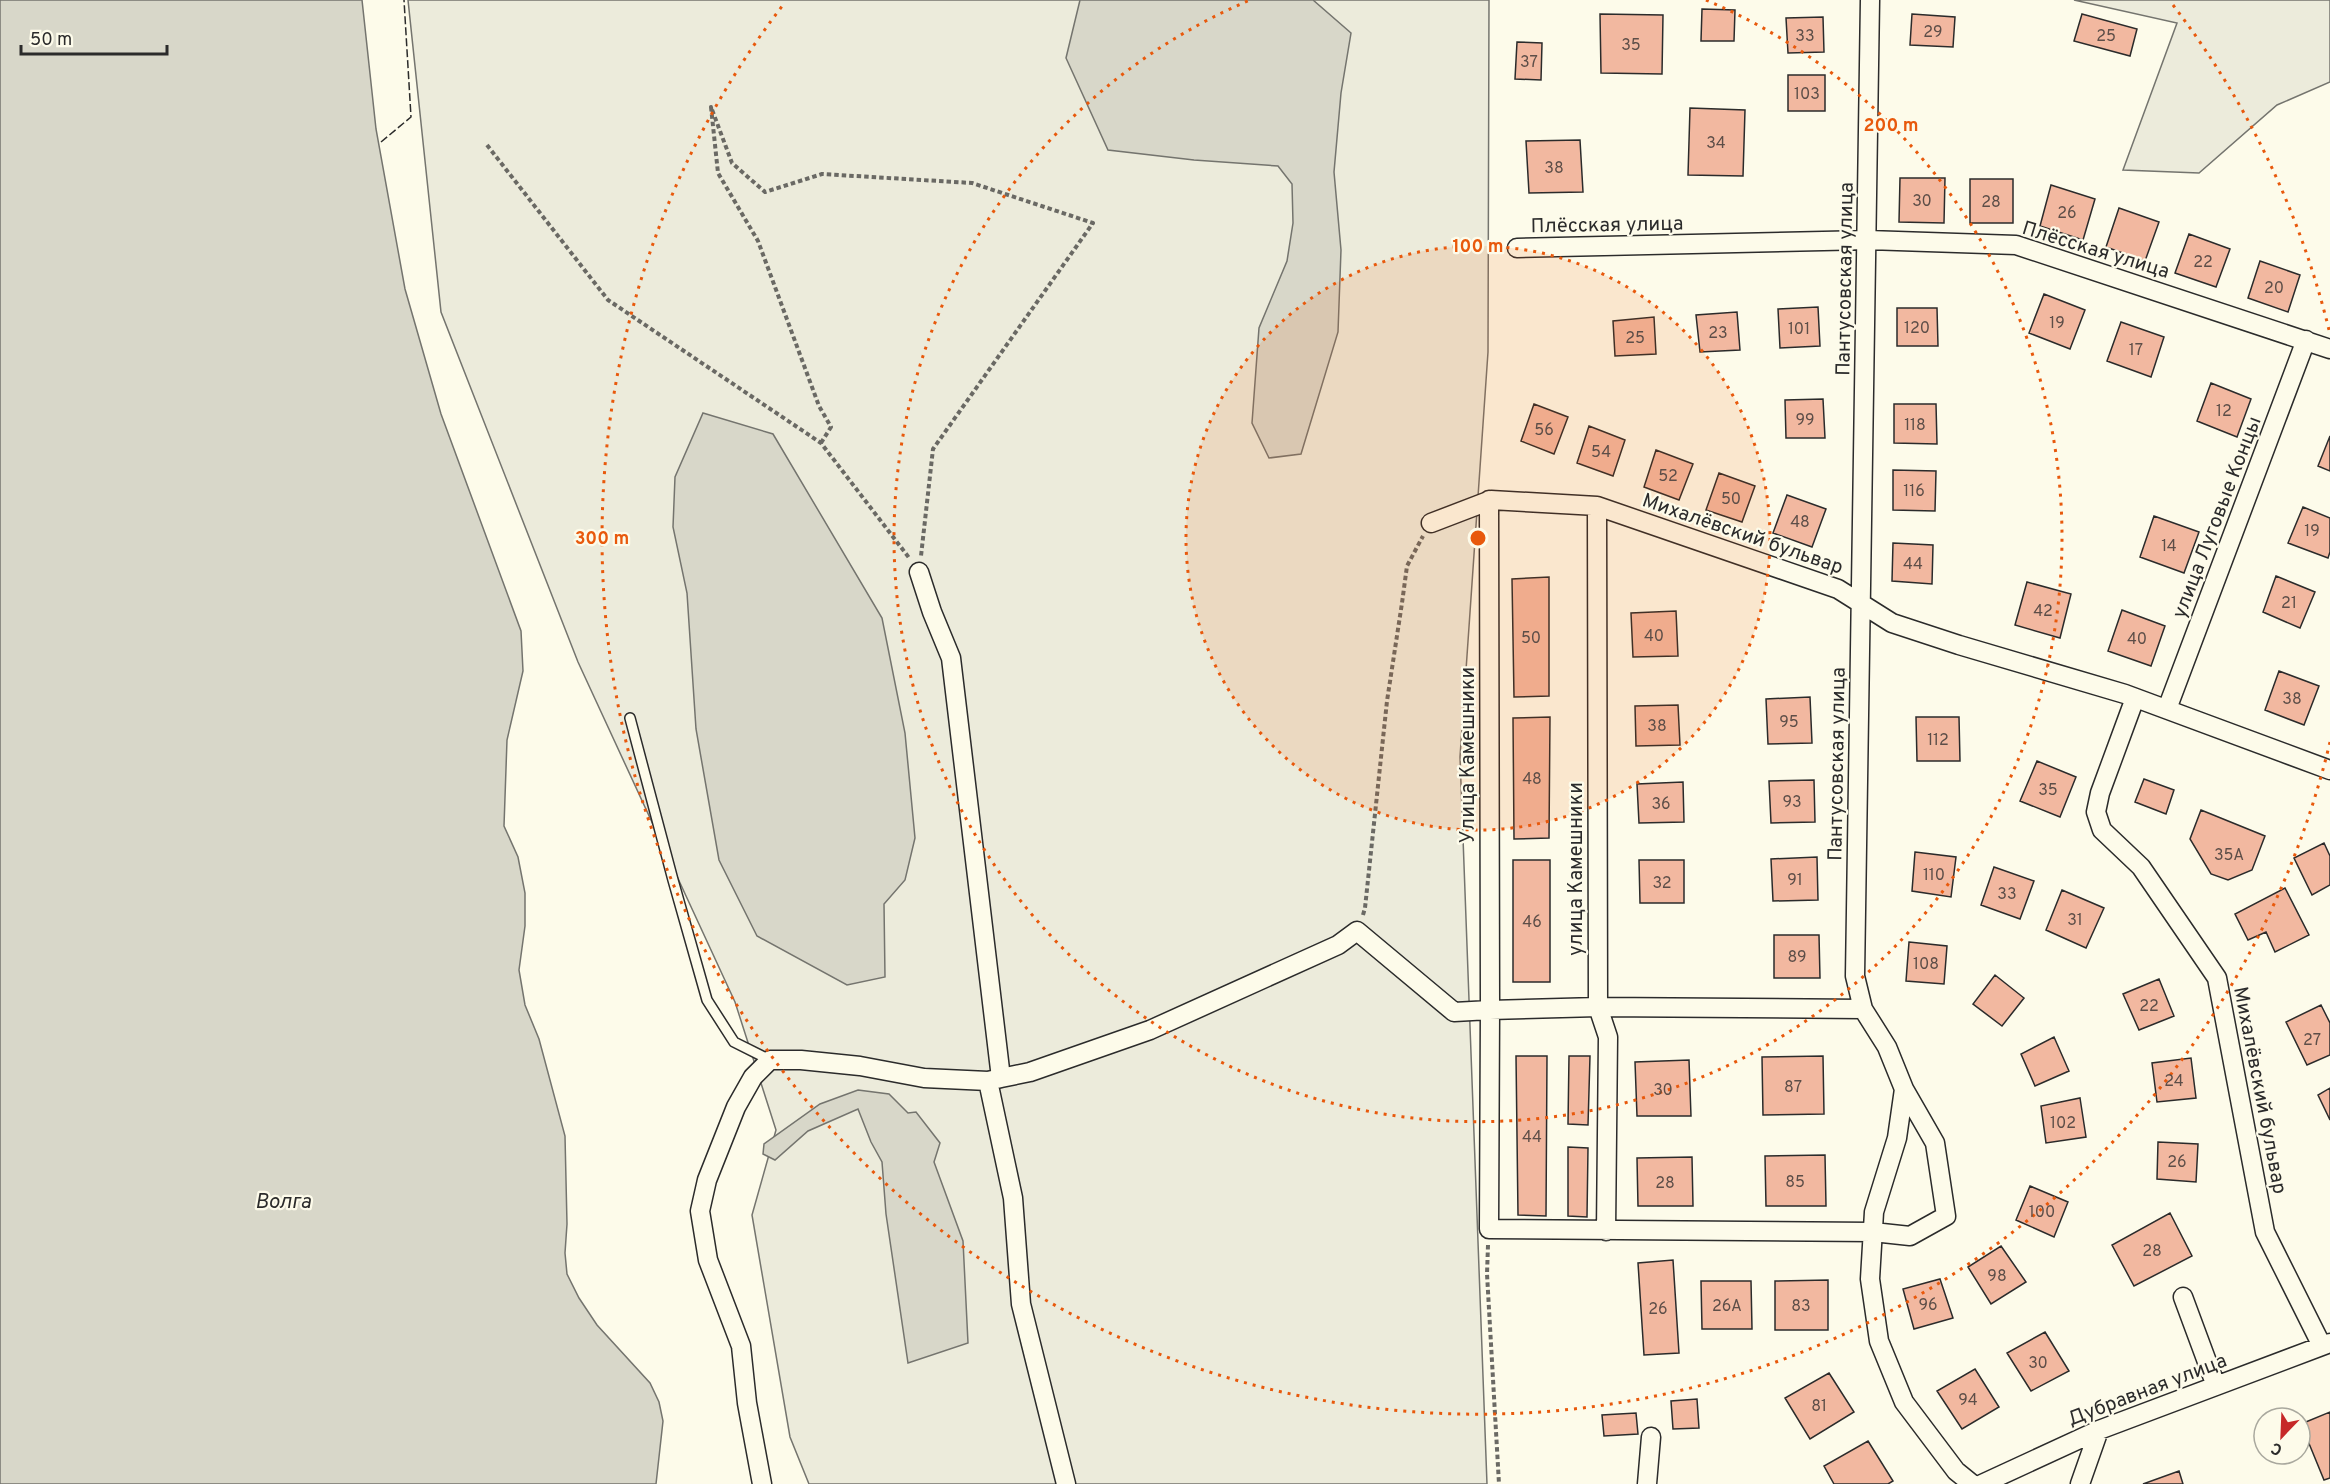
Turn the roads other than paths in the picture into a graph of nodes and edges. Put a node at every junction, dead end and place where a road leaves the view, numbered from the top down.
1 (1870, 0) edge
2 (1868, 240) junction
3 (1516, 248) dead end
4 (2306, 340) junction
5 (2330, 349) edge
6 (1489, 500) junction
7 (1597, 506) junction
8 (1431, 522) road end
9 (919, 572) road end
10 (1861, 603) junction
11 (2135, 698) junction
12 (2167, 710) junction
13 (630, 718) dead end
14 (2330, 770) edge
15 (1598, 1007) junction
16 (1863, 1009) junction
17 (1490, 1010) junction
18 (770, 1060) junction
19 (994, 1079) junction
20 (1904, 1089) junction
21 (1606, 1231) junction
22 (1873, 1232) junction
23 (2183, 1297) dead end
24 (2326, 1344) edge
25 (2216, 1386) junction
26 (2100, 1430) junction
27 (1651, 1437) dead end
28 (762, 1484) edge
29 (1066, 1484) edge
30 (1647, 1484) edge
31 (1972, 1484) edge
32 (1982, 1484) edge
33 (2080, 1484) edge

1 - 2 street, Пантусовская улица
2 - 3 street, Плёсская улица
2 - 4 street, Плёсская улица
2 - 10 street, Пантусовская улица
4 - 5 street, Плёсская улица
4 - 12 street, улица Луговые Концы
6 - 7 street, Михалёвский бульвар
6 - 8 street, Михалёвский бульвар
6 - 17 street, Улица Камешники
7 - 10 street, Михалёвский бульвар
7 - 15 street, улица Камешники
9 - 19 street
10 - 11 street, Михалёвский бульвар
10 - 16 street, Пантусовская улица
11 - 12 street, Михалёвский бульвар
11 - 24 street, Михалёвский бульвар
12 - 14 street, Михалёвский бульвар
13 - 18 lane
15 - 16 street
15 - 17 street
15 - 21 street, улица Камешники
16 - 20 street, Пантусовская улица
17 - 19 street
17 - 21 street, Улица Камешники
18 - 19 street
18 - 28 street
19 - 29 street
20 - 22 street
20 - 22 street, Пантусовская улица
21 - 22 street
22 - 31 street
23 - 25 street
24 - 25 street, Дубравная улица
25 - 26 street, Дубравная улица
26 - 32 street, Дубравная улица
26 - 33 street
27 - 30 street

